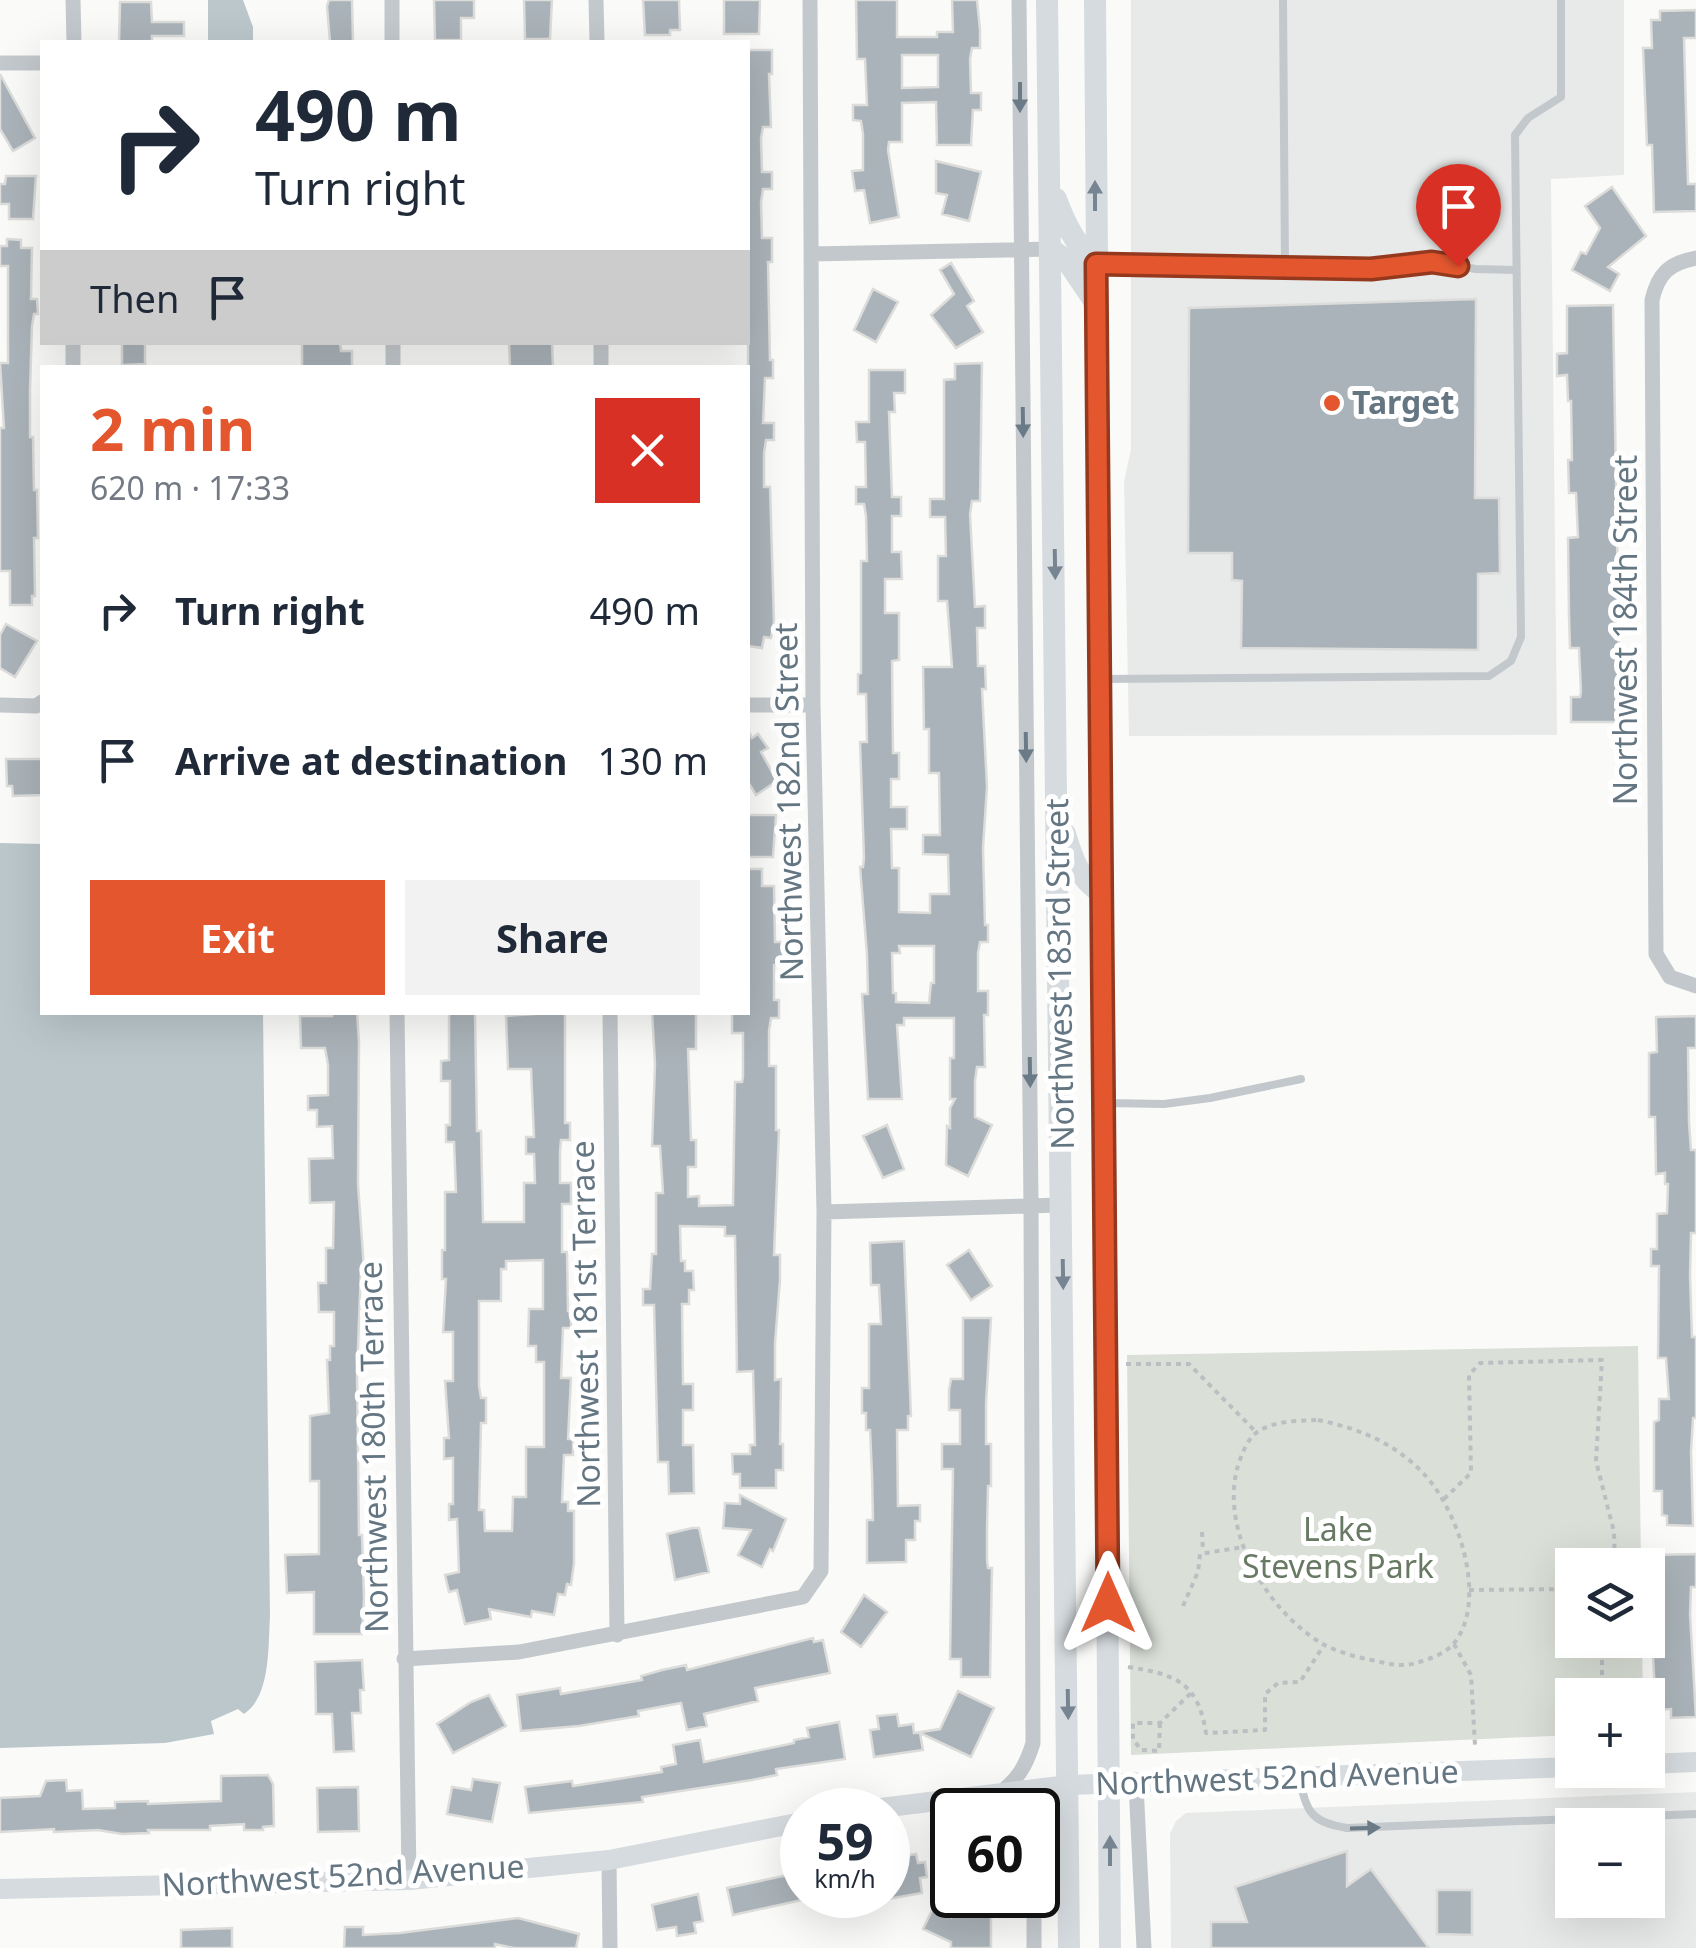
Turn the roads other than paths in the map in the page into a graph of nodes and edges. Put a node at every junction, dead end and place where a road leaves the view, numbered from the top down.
1 (74, 0) edge
2 (392, 0) edge
3 (596, 0) edge
4 (810, 0) edge
5 (1019, 0) edge
6 (1047, 0) edge
7 (1095, 0) edge
8 (1283, 0) edge
9 (1561, 0) edge
10 (74, 40) edge
11 (392, 40) edge
12 (597, 40) edge
13 (0, 63) edge
14 (40, 63) edge
15 (1051, 186) junction
16 (1051, 249) junction
17 (1021, 250) junction
18 (811, 254) junction
19 (1696, 258) edge
20 (1096, 264) junction
21 (1285, 268) junction
22 (1515, 270) junction
23 (1096, 305) junction
24 (1100, 679) junction
25 (40, 703) edge
26 (0, 705) edge
27 (750, 705) edge
28 (813, 705) junction
29 (1058, 811) junction
30 (1103, 894) junction
31 (1696, 986) edge
32 (397, 1015) edge
33 (610, 1015) edge
34 (1301, 1079) dead end
35 (1105, 1103) junction
36 (1062, 1205) junction
37 (1031, 1206) junction
38 (824, 1212) junction
39 (617, 1634) junction
40 (404, 1659) junction
41 (1696, 1762) edge
42 (1665, 1763) edge
43 (1555, 1767) edge
44 (1300, 1777) junction
45 (1136, 1784) junction
46 (1068, 1785) junction
47 (1109, 1785) junction
48 (1007, 1788) edge
49 (1060, 1789) edge
50 (1696, 1814) edge
51 (780, 1826) edge
52 (609, 1860) junction
53 (409, 1880) junction
54 (0, 1890) edge
55 (1034, 1918) edge
56 (610, 1948) edge
57 (1034, 1948) edge
58 (1069, 1948) edge
59 (1110, 1948) edge
60 (1144, 1948) edge

1 - 10 street
2 - 11 street
3 - 12 street
4 - 18 street, Northwest 182nd Street
5 -> 17 street
6 - 15 main road, Northwest 183rd Street
20 -> 7 main road, Northwest 183rd Street
8 - 21 lane
9 - 22 lane
13 - 14 street
15 - 16 main road, Northwest 183rd Street
15 - 20 main road
16 - 17 street
16 - 23 main road
16 -> 29 main road, Northwest 183rd Street
17 - 18 street
17 -> 37 street
18 - 28 street, Northwest 182nd Street
19 - 31 street, Northwest 184th Street
20 - 21 lane
20 - 23 main road, Northwest 183rd Street
21 - 22 lane
22 - 24 lane
23 - 24 main road, Northwest 183rd Street
24 - 30 main road, Northwest 183rd Street
25 - 26 street
27 - 28 street
28 - 38 street, Northwest 182nd Street
29 - 30 main road
29 - 36 main road, Northwest 183rd Street
30 - 35 main road, Northwest 183rd Street
32 - 40 street, Northwest 180th Terrace
33 - 39 street, Northwest 181st Terrace
34 - 35 lane
35 - 47 main road, Northwest 183rd Street
36 - 37 street
36 -> 46 main road, Northwest 183rd Street
37 - 38 street
37 - 48 street
38 - 39 street, Northwest 182nd Street
39 - 40 street
40 - 53 street, Northwest 180th Terrace
41 - 42 street
43 - 44 street, Northwest 52nd Avenue
44 - 45 street, Northwest 52nd Avenue
44 -> 50 lane
45 - 47 street, Northwest 52nd Avenue
45 - 60 street
46 - 47 street, Northwest 52nd Avenue
46 - 49 street, Northwest 52nd Avenue
46 - 58 main road, Northwest 183rd Street
59 -> 47 main road, Northwest 183rd Street
51 - 52 street, Northwest 52nd Avenue
52 - 53 street, Northwest 52nd Avenue
52 - 56 street
53 - 54 street, Northwest 52nd Avenue
55 - 57 street

